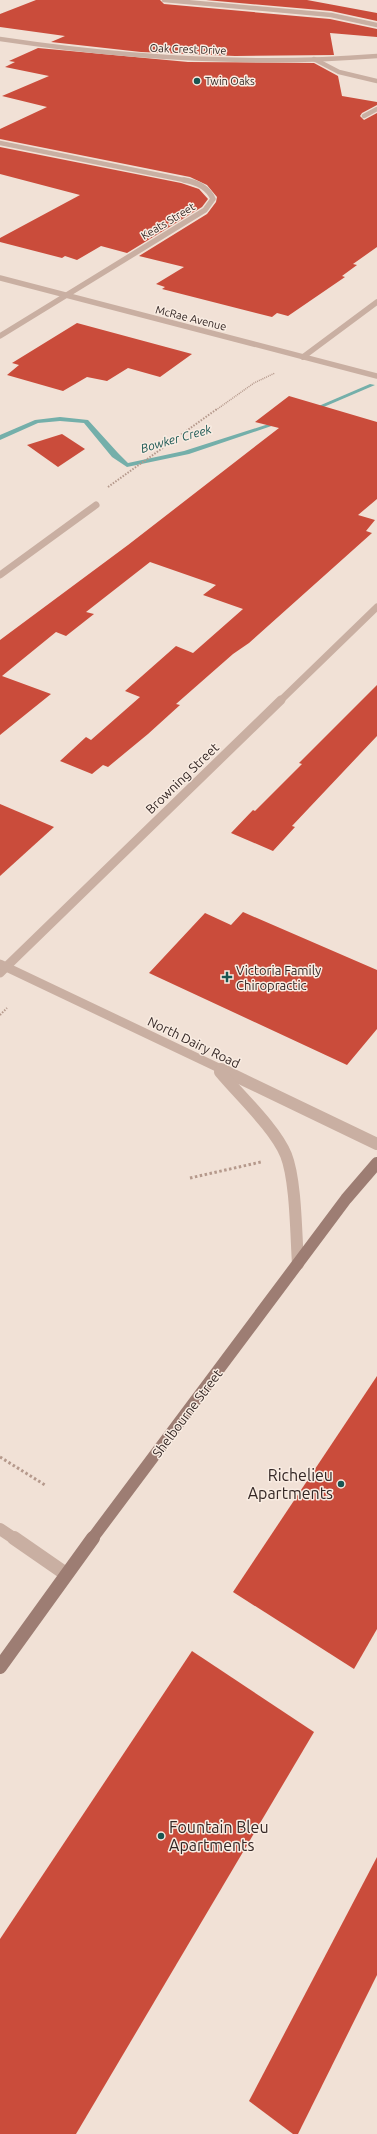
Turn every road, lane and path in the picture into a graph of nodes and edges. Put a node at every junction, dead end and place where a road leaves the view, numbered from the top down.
1 (164, 0) edge
2 (377, 25) edge
3 (0, 39) edge
4 (377, 56) edge
5 (314, 59) junction
6 (377, 80) edge
7 (377, 109) edge
8 (364, 116) dead end
9 (0, 144) edge
10 (0, 278) edge
11 (64, 296) junction
12 (377, 302) edge
13 (0, 336) edge
14 (303, 357) junction
15 (280, 371) dead end
16 (377, 376) edge
17 (116, 480) dead end
18 (96, 505) dead end
19 (0, 575) edge
20 (377, 607) edge
21 (2, 968) edge
22 (7, 1008) dead end
23 (0, 1015) edge
24 (217, 1068) junction
25 (377, 1144) edge
26 (264, 1161) dead end
27 (377, 1163) edge
28 (190, 1178) dead end
29 (298, 1264) junction
30 (0, 1457) edge
31 (45, 1485) dead end
32 (0, 1529) edge
33 (66, 1574) junction
34 (0, 1667) edge

1 - 2 street
3 - 5 street, Oak Crest Drive
4 - 5 street, Oak Crest Drive
5 - 6 street
7 - 8 street
9 - 11 street, Keats Street
10 - 11 street, McRae Avenue
11 - 13 street, Keats Street
11 - 14 street, McRae Avenue
12 - 14 street
14 - 16 street, McRae Avenue
15 - 17 path
18 - 19 street
20 - 21 street, Browning Street
21 - 24 street, North Dairy Road
22 - 23 path
24 - 25 street, North Dairy Road
24 - 29 street
26 - 28 path
27 - 29 main road, Shelbourne Street
29 - 33 main road, Shelbourne Street
30 - 31 path
32 - 33 street
33 - 34 main road, Shelbourne Street

